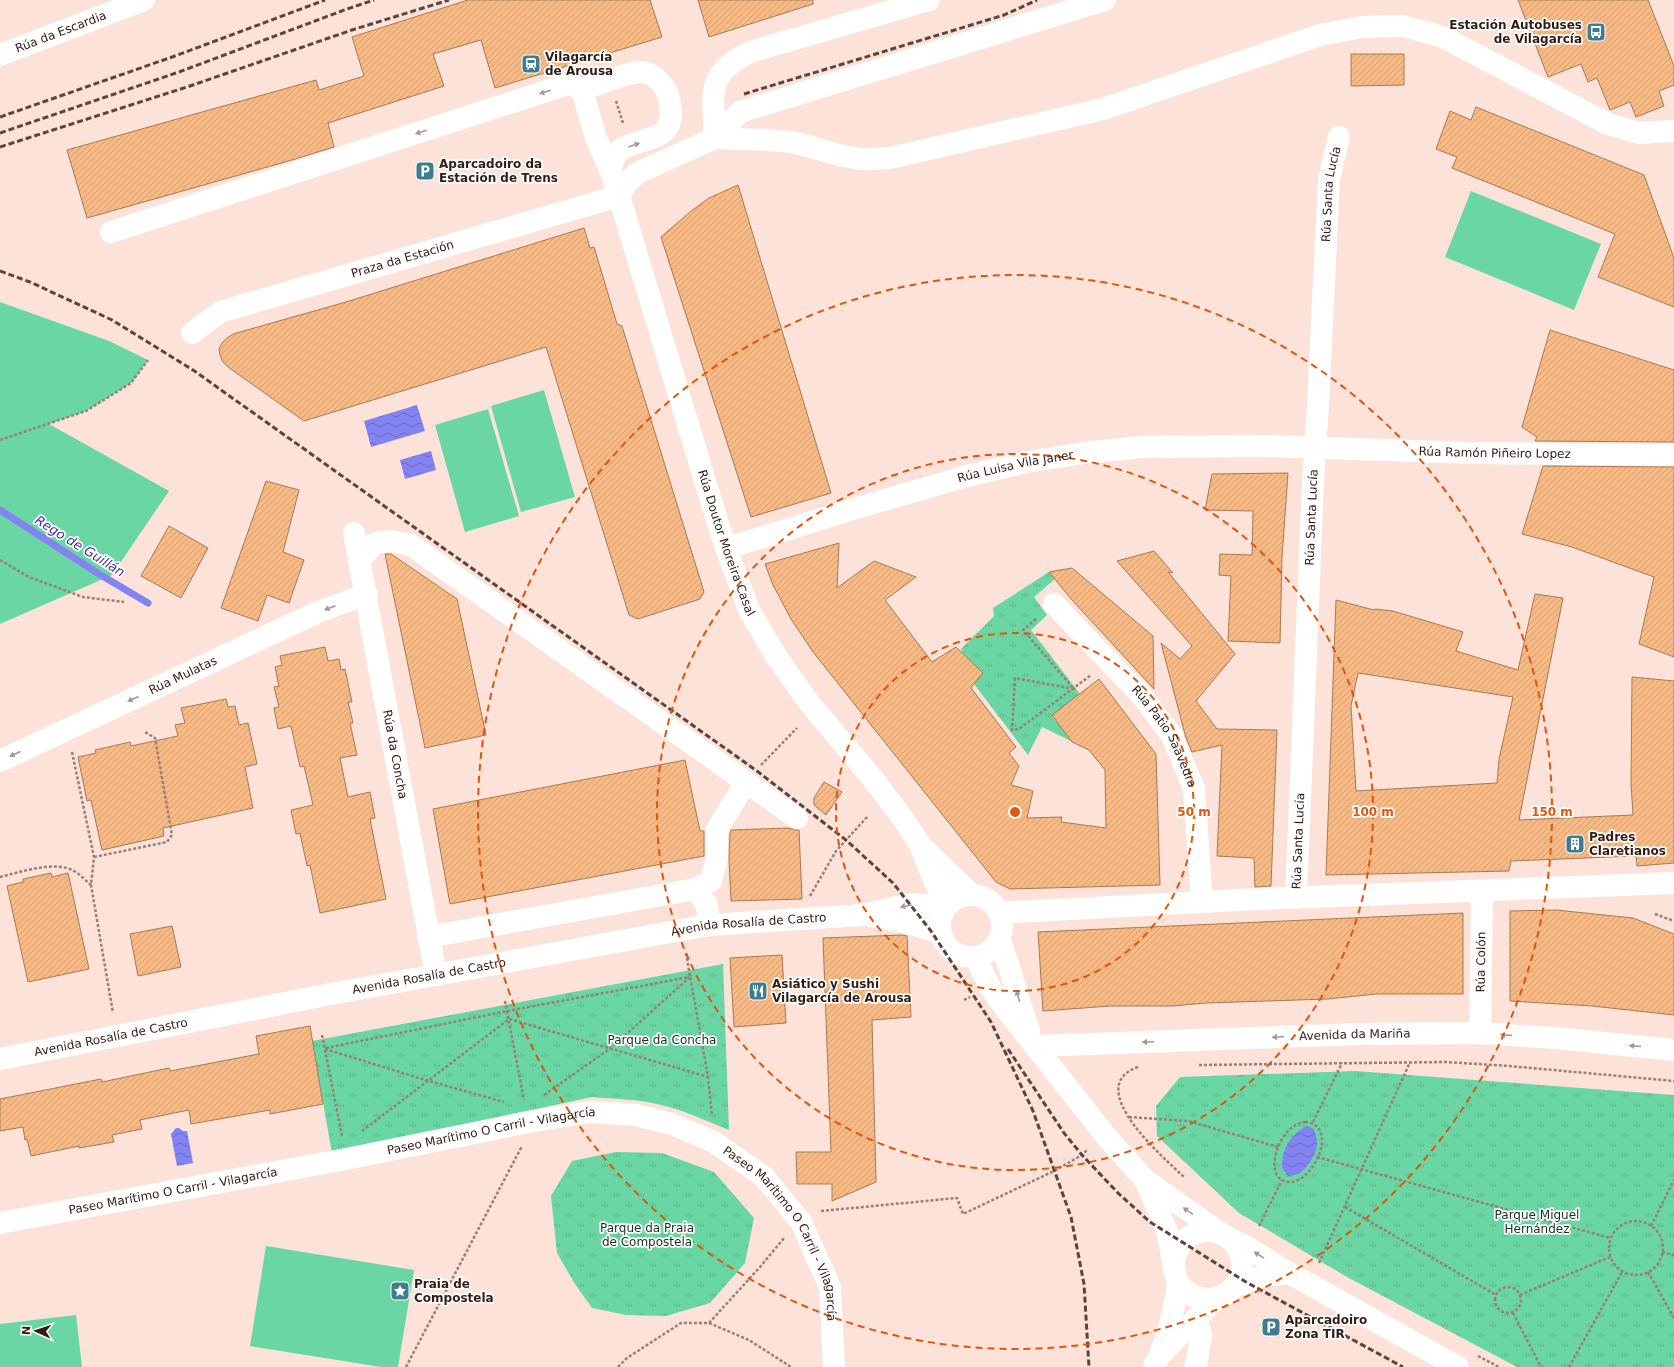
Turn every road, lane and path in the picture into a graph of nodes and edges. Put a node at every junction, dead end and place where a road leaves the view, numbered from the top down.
1 (144, 0) edge
2 (929, 0) edge
3 (1105, 0) edge
4 (0, 55) edge
5 (582, 90) junction
6 (616, 100) dead end
7 (625, 130) dead end
8 (1674, 131) edge
9 (1339, 137) dead end
10 (715, 138) junction
11 (611, 172) junction
12 (619, 196) junction
13 (111, 232) dead end
14 (192, 332) dead end
15 (148, 360) dead end
16 (0, 440) edge
17 (1315, 447) junction
18 (1674, 454) edge
19 (354, 533) dead end
20 (726, 548) junction
21 (0, 560) edge
22 (360, 561) junction
23 (366, 594) junction
24 (124, 602) dead end
25 (1054, 604) joint
26 (1094, 673) dead end
27 (1074, 689) junction
28 (797, 728) dead end
29 (146, 732) dead end
30 (72, 752) dead end
31 (0, 761) edge
32 (746, 782) junction
33 (868, 816) dead end
34 (797, 818) dead end
35 (920, 845) junction
36 (94, 857) junction
37 (0, 877) edge
38 (1664, 884) edge
39 (91, 885) junction
40 (695, 889) junction
41 (1482, 891) junction
42 (972, 895) junction
43 (1296, 898) junction
44 (807, 901) dead end
45 (1202, 902) junction
46 (947, 907) junction
47 (999, 913) junction
48 (1655, 914) dead end
49 (862, 915) junction
50 (1674, 921) edge
51 (709, 925) junction
52 (683, 929) junction
53 (941, 933) junction
54 (428, 937) junction
55 (999, 939) junction
56 (975, 957) junction
57 (436, 975) junction
58 (690, 977) junction
59 (505, 1001) dead end
60 (508, 1011) junction
61 (114, 1019) dead end
62 (509, 1019) junction
63 (1480, 1033) junction
64 (322, 1035) dead end
65 (1035, 1046) junction
66 (325, 1048) junction
67 (611, 1048) junction
68 (1674, 1050) edge
69 (0, 1059) edge
70 (1410, 1062) junction
71 (1342, 1063) junction
72 (1198, 1065) dead end
73 (1145, 1067) dead end
74 (708, 1076) junction
75 (429, 1081) junction
76 (1674, 1081) edge
77 (531, 1116) junction
78 (1128, 1117) junction
79 (1312, 1122) junction
80 (714, 1142) junction
81 (1278, 1147) junction
82 (1090, 1148) dead end
83 (345, 1152) junction
84 (1318, 1157) junction
85 (1362, 1169) junction
86 (1185, 1178) dead end
87 (1145, 1180) junction
88 (1282, 1180) junction
89 (1674, 1180) edge
90 (1345, 1207) junction
91 (801, 1222) junction
92 (0, 1223) edge
93 (1651, 1226) junction
94 (1256, 1232) dead end
95 (1225, 1236) junction
96 (1610, 1238) junction
97 (1662, 1252) junction
98 (1674, 1255) edge
99 (1610, 1257) junction
100 (1174, 1262) junction
101 (1317, 1267) dead end
102 (1622, 1272) junction
103 (1648, 1272) junction
104 (1289, 1274) junction
105 (1178, 1283) junction
106 (1235, 1286) junction
107 (1496, 1295) junction
108 (1520, 1295) junction
109 (1217, 1298) junction
110 (1513, 1312) junction
111 (1674, 1318) edge
112 (1196, 1319) junction
113 (709, 1323) junction
114 (1157, 1360) edge
115 (1465, 1360) edge
116 (406, 1367) edge
117 (618, 1367) edge
118 (792, 1367) edge
119 (834, 1367) edge
120 (1195, 1367) edge
121 (1499, 1367) edge
122 (1541, 1367) edge
123 (1569, 1367) edge

1 - 4 street, Rúa da Escardia
2 - 10 street
3 - 10 street
5 - 11 street, Rúa Doutor Moreira Casal
11 -> 5 street
5 -> 13 street
6 - 7 path
8 - 10 street
9 - 17 street, Rúa Santa Lucía
10 - 12 street
11 - 12 street, Rúa Doutor Moreira Casal
12 - 14 street, Praza da Estación
12 - 20 street, Rúa Doutor Moreira Casal
15 - 16 path
17 - 18 street, Rúa Ramón Piñeiro Lopez
17 - 20 street, Rúa Luisa Vila Janer
17 - 43 street, Rúa Santa Lucía
19 - 22 street, Rúa da Concha
20 - 35 street, Rúa Doutor Moreira Casal
21 - 24 path
22 - 23 street, Rúa da Concha
22 - 32 street
23 -> 31 street, Rúa Mulatas
23 - 54 street, Rúa da Concha
25 - 27 path
25 - 45 street, Rúa Patio Saavedra
26 - 27 path
27 - 27 path
28 - 32 path
29 - 36 path
30 - 36 path
32 - 34 street
32 - 40 street
33 - 44 path
35 - 42 street, Rúa Doutor Moreira Casal
35 - 46 street, Rúa Doutor Moreira Casal
36 - 39 path
37 - 39 path
38 - 41 street
39 - 61 path
40 - 51 street
40 - 54 street
41 - 43 street
41 - 63 street, Rúa Colón
42 - 46 street
42 - 47 street
43 - 45 street
45 - 47 street
46 -> 49 street
46 - 53 street
47 - 55 street
48 - 50 path
49 - 51 street, Avenida Rosalía de Castro
49 - 53 street
51 - 52 street, Avenida Rosalía de Castro
52 - 57 street, Avenida Rosalía de Castro
52 - 58 path
53 - 56 street
54 - 57 street, Rúa da Concha
55 - 56 street
65 -> 55 street
56 - 65 street
57 - 69 street, Avenida Rosalía de Castro
58 - 60 path
58 - 67 path
58 - 74 path
59 - 60 path
60 - 62 path
60 - 66 path
62 - 67 path
62 - 75 path
62 - 77 path
63 -> 65 street, Avenida da Mariña
68 -> 63 street, Avenida da Mariña
64 - 66 path
65 - 87 street
66 - 75 path
66 - 83 path
67 - 74 path
67 - 77 path
70 - 71 path
70 - 76 path
70 - 85 path
71 - 72 path
71 - 79 path
73 - 78 path
74 - 80 path
75 - 77 path
75 - 83 path
77 - 80 street, Paseo Marítimo O Carril - Vilagarcía
77 - 83 street, Paseo Marítimo O Carril - Vilagarcía
77 - 116 path
78 - 81 path
78 - 86 path
79 - 81 path
79 - 84 path
80 - 91 street, Paseo Marítimo O Carril - Vilagarcía
81 - 88 path
82 - 91 path
83 - 92 street, Paseo Marítimo O Carril - Vilagarcía
84 - 85 path
84 - 88 path
85 - 90 path
85 - 96 path
95 -> 87 street
87 - 100 street
88 - 94 path
89 - 93 path
90 - 101 path
90 - 107 path
91 - 113 path
91 - 119 street, Paseo Marítimo O Carril - Vilagarcía
93 - 96 path
93 - 97 path
95 - 100 street
104 -> 95 street
95 - 106 street
96 - 99 path
97 - 98 path
97 - 103 path
99 - 102 path
99 - 108 path
100 - 105 street
102 - 103 path
102 - 123 path
103 - 111 path
104 - 106 street
104 - 115 street
105 - 109 street
105 - 114 street
106 - 109 street
107 - 108 path
107 - 110 path
108 - 110 path
109 - 112 street
110 - 122 path
112 - 114 street
112 - 120 street
113 - 117 path
113 - 118 path
115 - 121 path

